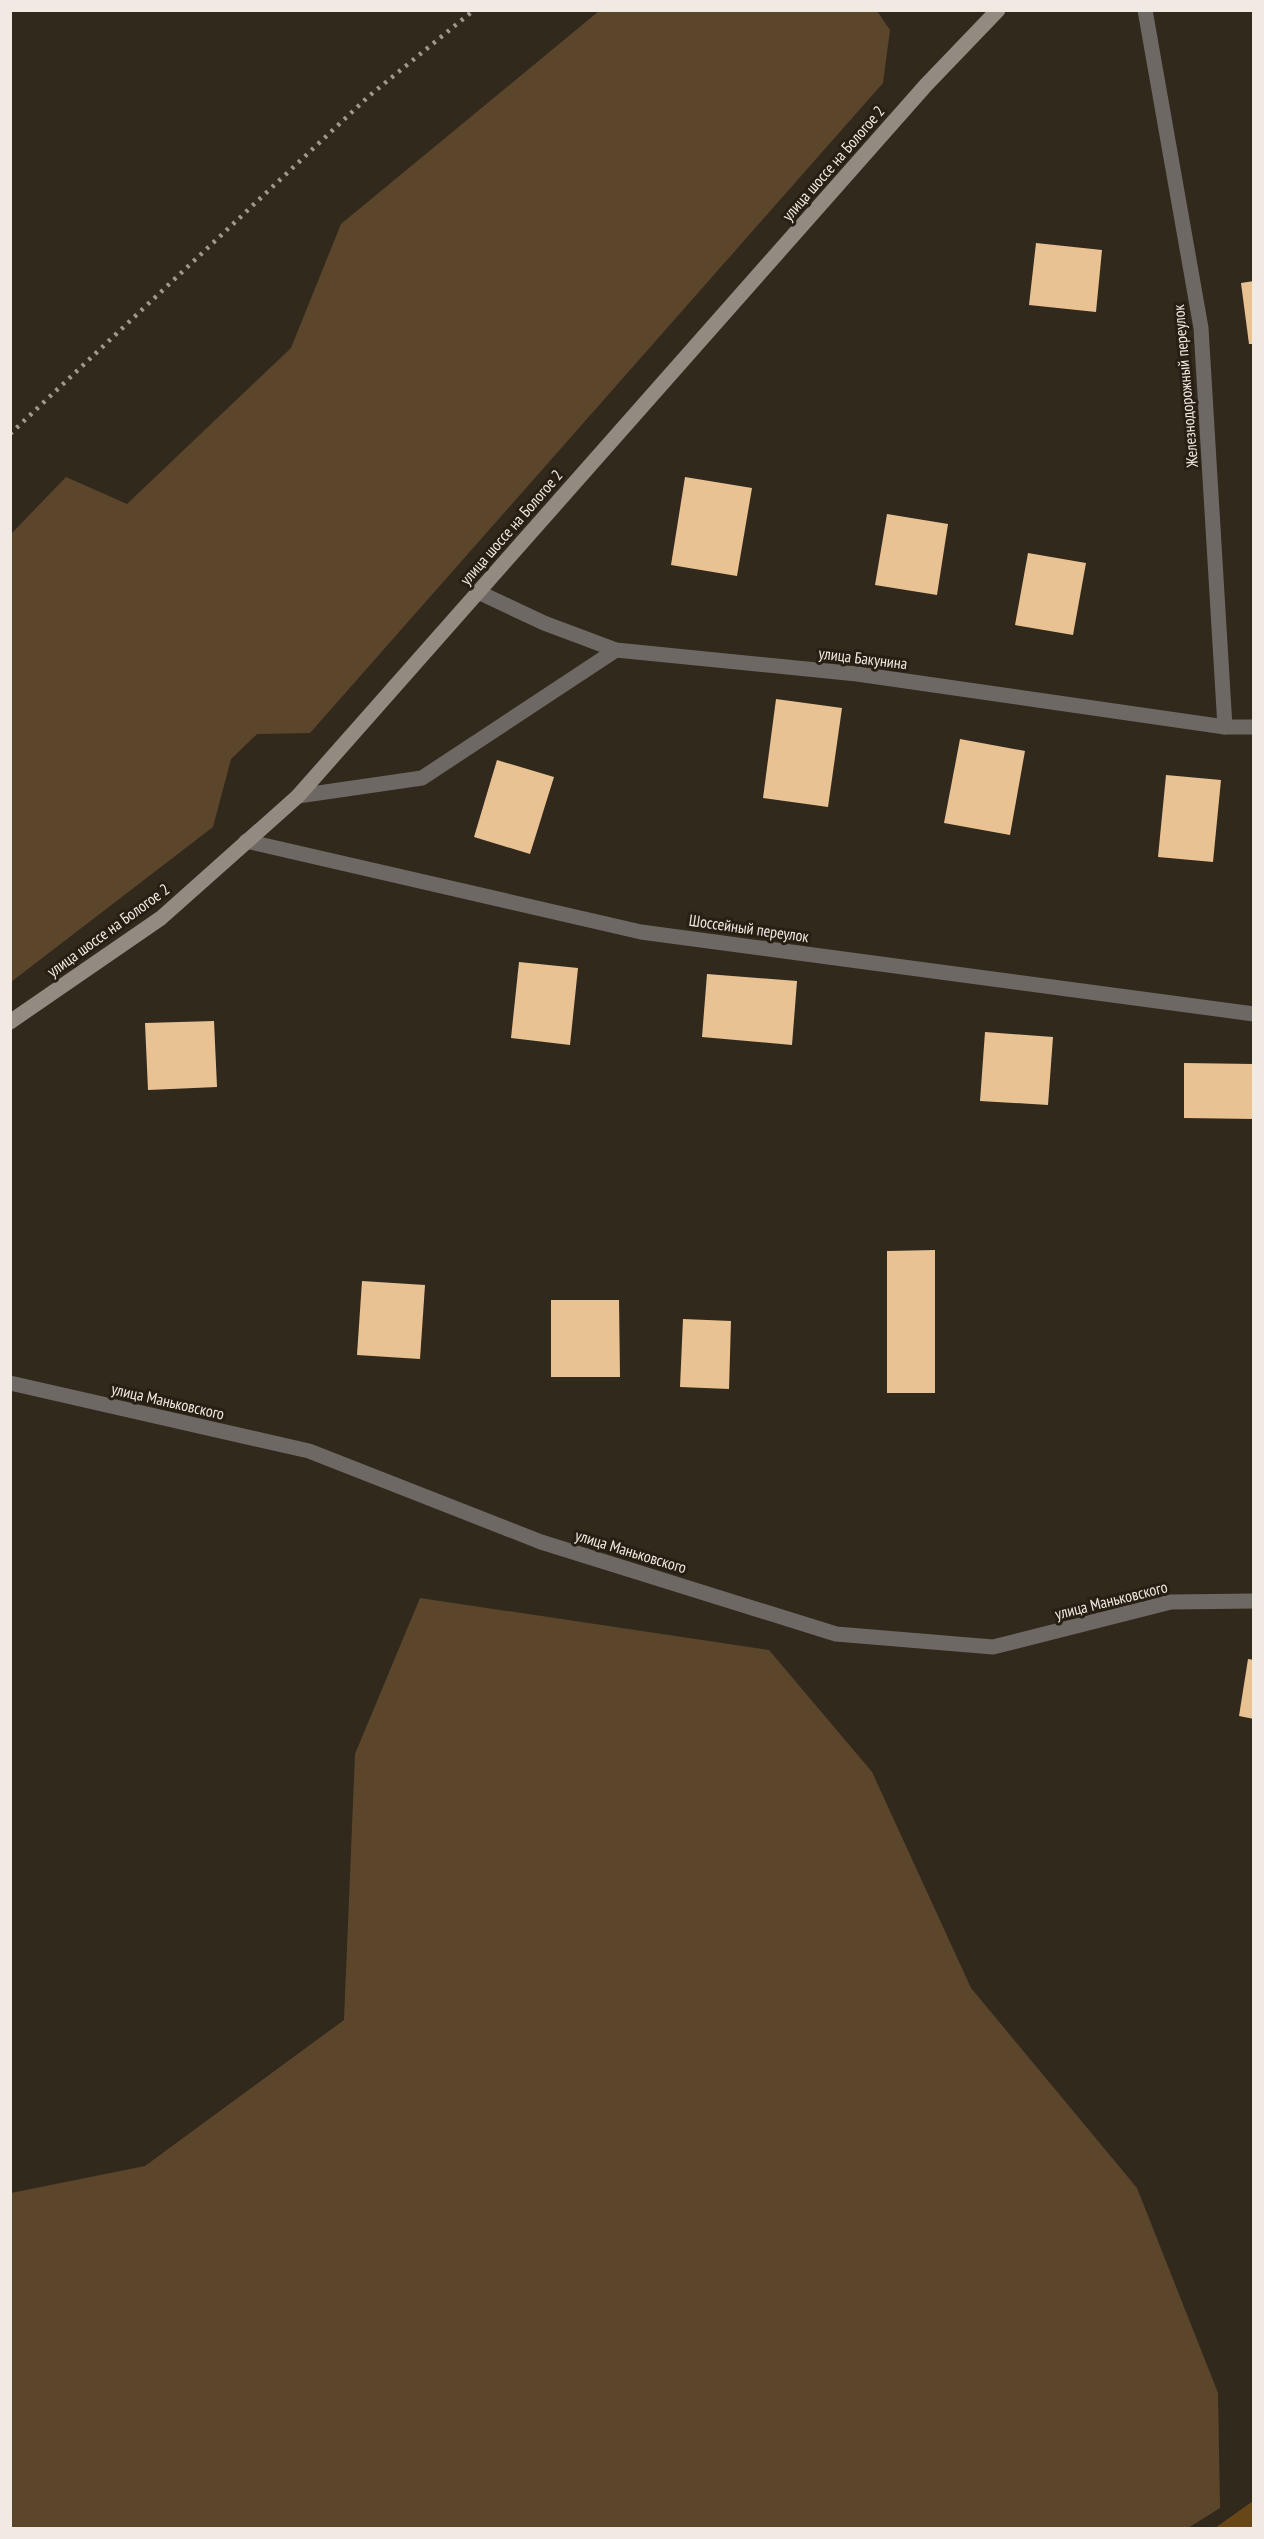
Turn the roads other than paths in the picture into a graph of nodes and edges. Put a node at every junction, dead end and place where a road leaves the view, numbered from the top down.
1 (998, 10) edge
2 (1144, 10) edge
3 (478, 592) junction
4 (616, 650) junction
5 (1225, 727) junction
6 (1254, 727) edge
7 (298, 796) junction
8 (246, 841) junction
9 (1254, 1014) edge
10 (10, 1022) edge
11 (10, 1383) edge
12 (1254, 1601) edge

1 - 3 street, улица шоссе на Бологое 2
2 - 5 street, Железнодорожный переулок
3 - 4 street, улица Бакунина
3 - 7 street, улица шоссе на Бологое 2
4 - 5 street, улица Бакунина
4 - 7 street
5 - 6 street, улица Бакунина
7 - 8 street, улица шоссе на Бологое 2
8 - 9 street, Шоссейный переулок
8 - 10 street, улица шоссе на Бологое 2
11 - 12 street, улица Маньковского

